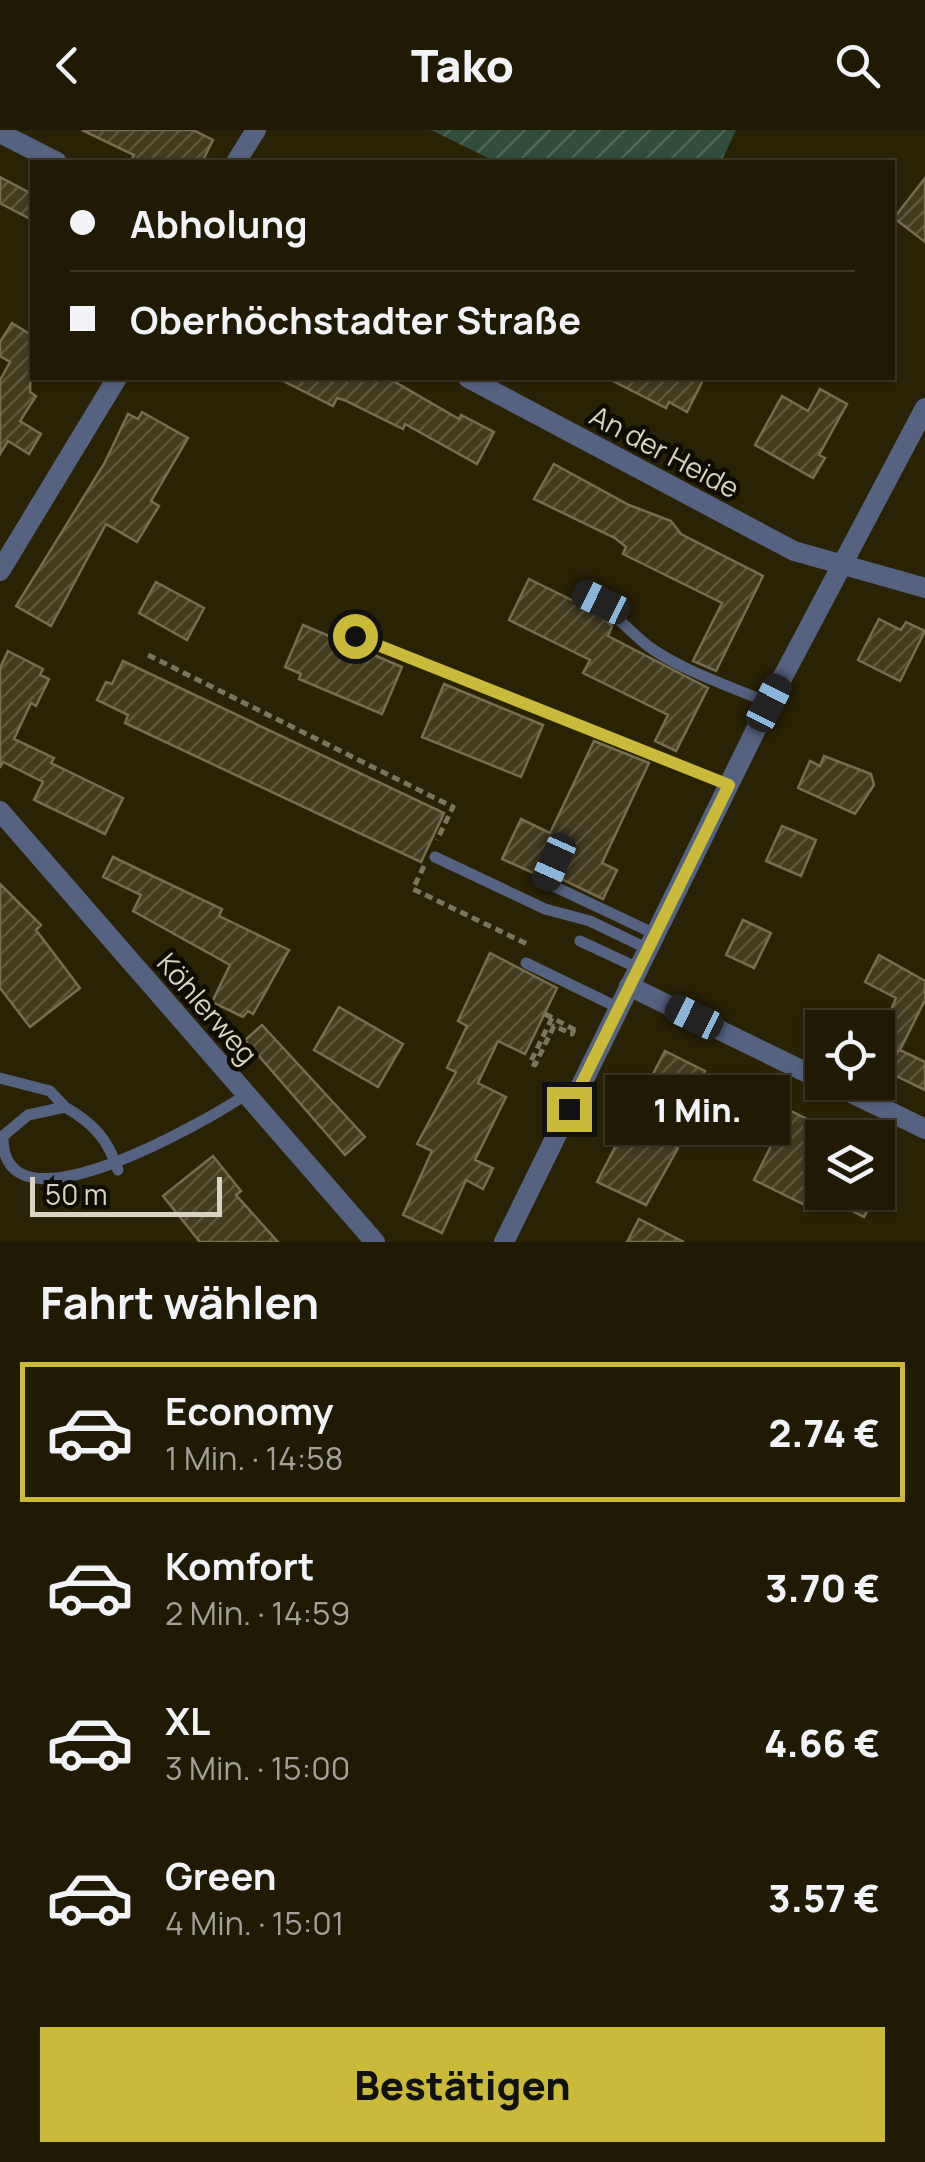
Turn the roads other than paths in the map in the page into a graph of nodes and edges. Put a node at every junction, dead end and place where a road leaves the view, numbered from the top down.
1 (256, 130) edge
2 (0, 134) edge
3 (53, 160) edge
4 (237, 160) edge
5 (115, 380) edge
6 (472, 380) edge
7 (925, 408) edge
8 (840, 563) junction
9 (0, 570) edge
10 (925, 588) edge
11 (581, 592) dead end
12 (355, 636) dead end
13 (769, 703) junction
14 (729, 785) junction
15 (0, 811) edge
16 (435, 857) dead end
17 (554, 862) dead end
18 (580, 941) dead end
19 (643, 959) junction
20 (526, 963) dead end
21 (619, 1008) junction
22 (805, 1067) edge
23 (0, 1078) edge
24 (247, 1094) junction
25 (865, 1100) edge
26 (65, 1107) junction
27 (925, 1129) edge
28 (118, 1170) junction
29 (12, 1184) dead end
30 (46, 1193) dead end
31 (375, 1242) edge
32 (504, 1242) edge

1 - 4 street
2 - 3 street
5 - 9 street
6 - 8 street, An der Heide
7 - 8 street
8 - 10 street, An der Heide
8 - 13 street
11 - 13 lane
12 - 14 lane
13 - 14 street
14 - 19 street
15 - 24 street, Köhlerweg
16 - 19 lane
17 - 19 lane
18 - 19 lane
19 - 21 street
19 - 22 street
20 - 21 lane
21 - 32 street
23 - 26 lane
24 - 28 lane
24 - 31 street, Köhlerweg
25 - 27 street
26 - 28 lane
26 - 29 lane
28 - 30 lane

